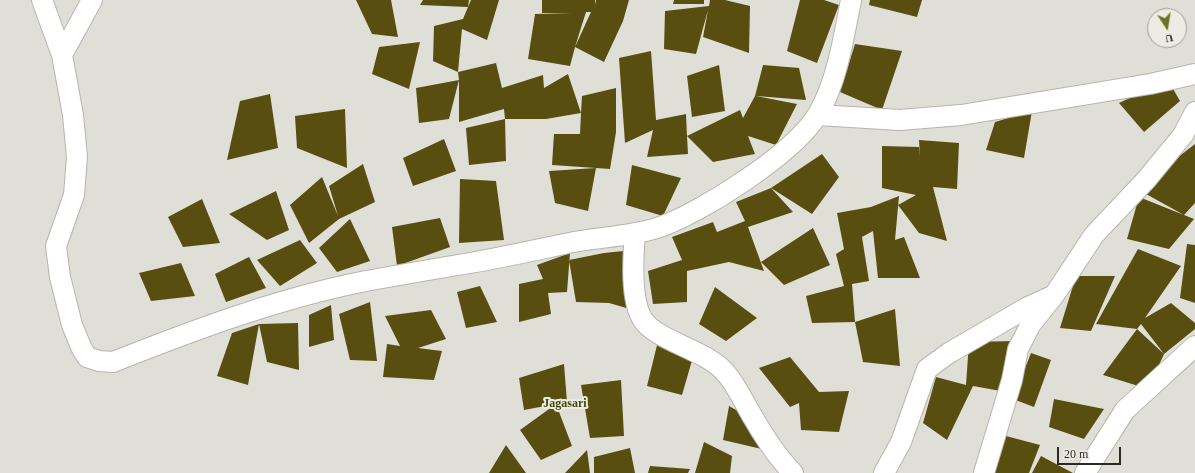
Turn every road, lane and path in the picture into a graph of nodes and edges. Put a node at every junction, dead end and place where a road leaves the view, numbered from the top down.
1 (42, 0) edge
2 (92, 0) edge
3 (851, 0) edge
4 (62, 56) junction
5 (1195, 74) edge
6 (1195, 112) edge
7 (818, 115) junction
8 (634, 233) junction
9 (1055, 294) junction
10 (1195, 346) edge
11 (793, 473) edge
12 (884, 473) edge
13 (984, 473) edge
14 (1085, 473) edge

1 - 4 street
2 - 4 street
3 - 7 street
4 - 8 street
5 - 7 street
6 - 9 street
7 - 8 street
8 - 11 street
9 - 12 street
9 - 13 street
10 - 14 street

